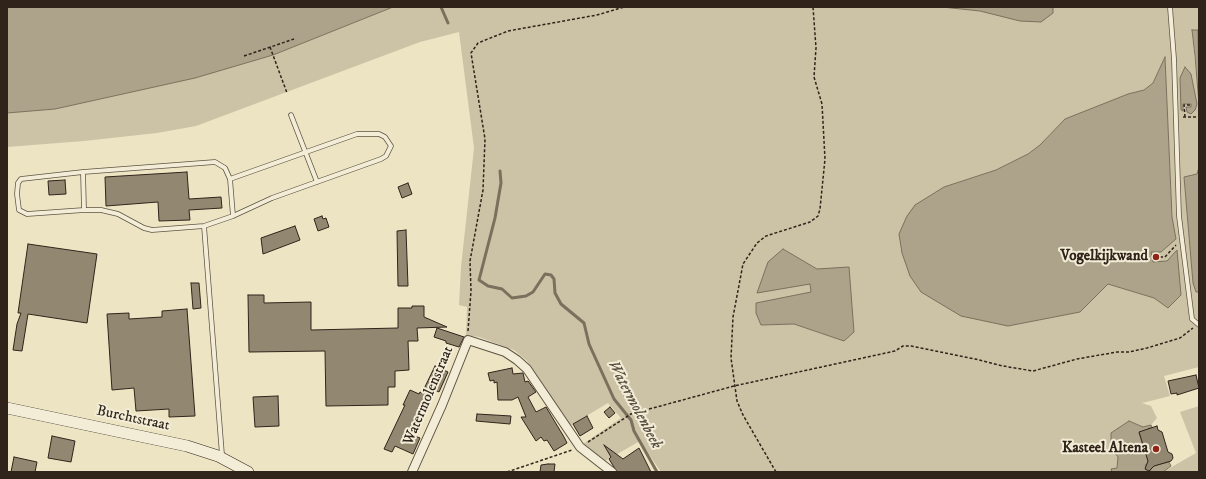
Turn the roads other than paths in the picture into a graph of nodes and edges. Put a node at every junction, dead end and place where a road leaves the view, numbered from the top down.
1 (1170, 7) edge
2 (291, 115) dead end
3 (305, 152) junction
4 (83, 172) junction
5 (230, 179) junction
6 (317, 182) junction
7 (84, 210) junction
8 (233, 216) junction
9 (204, 226) junction
10 (1198, 325) edge
11 (7, 408) edge
12 (222, 458) junction
13 (248, 472) edge
14 (412, 472) edge
15 (612, 472) edge

1 - 10 lane
2 - 3 lane
3 - 5 lane
3 - 6 lane
3 - 6 lane
4 - 5 lane
4 - 7 lane
4 - 7 lane
5 - 8 lane
6 - 8 lane
7 - 9 lane
8 - 9 lane
9 - 12 lane
11 - 12 main road, Burchtstraat
12 - 13 main road, Burchtstraat
14 - 15 street, Watermolenstraat

